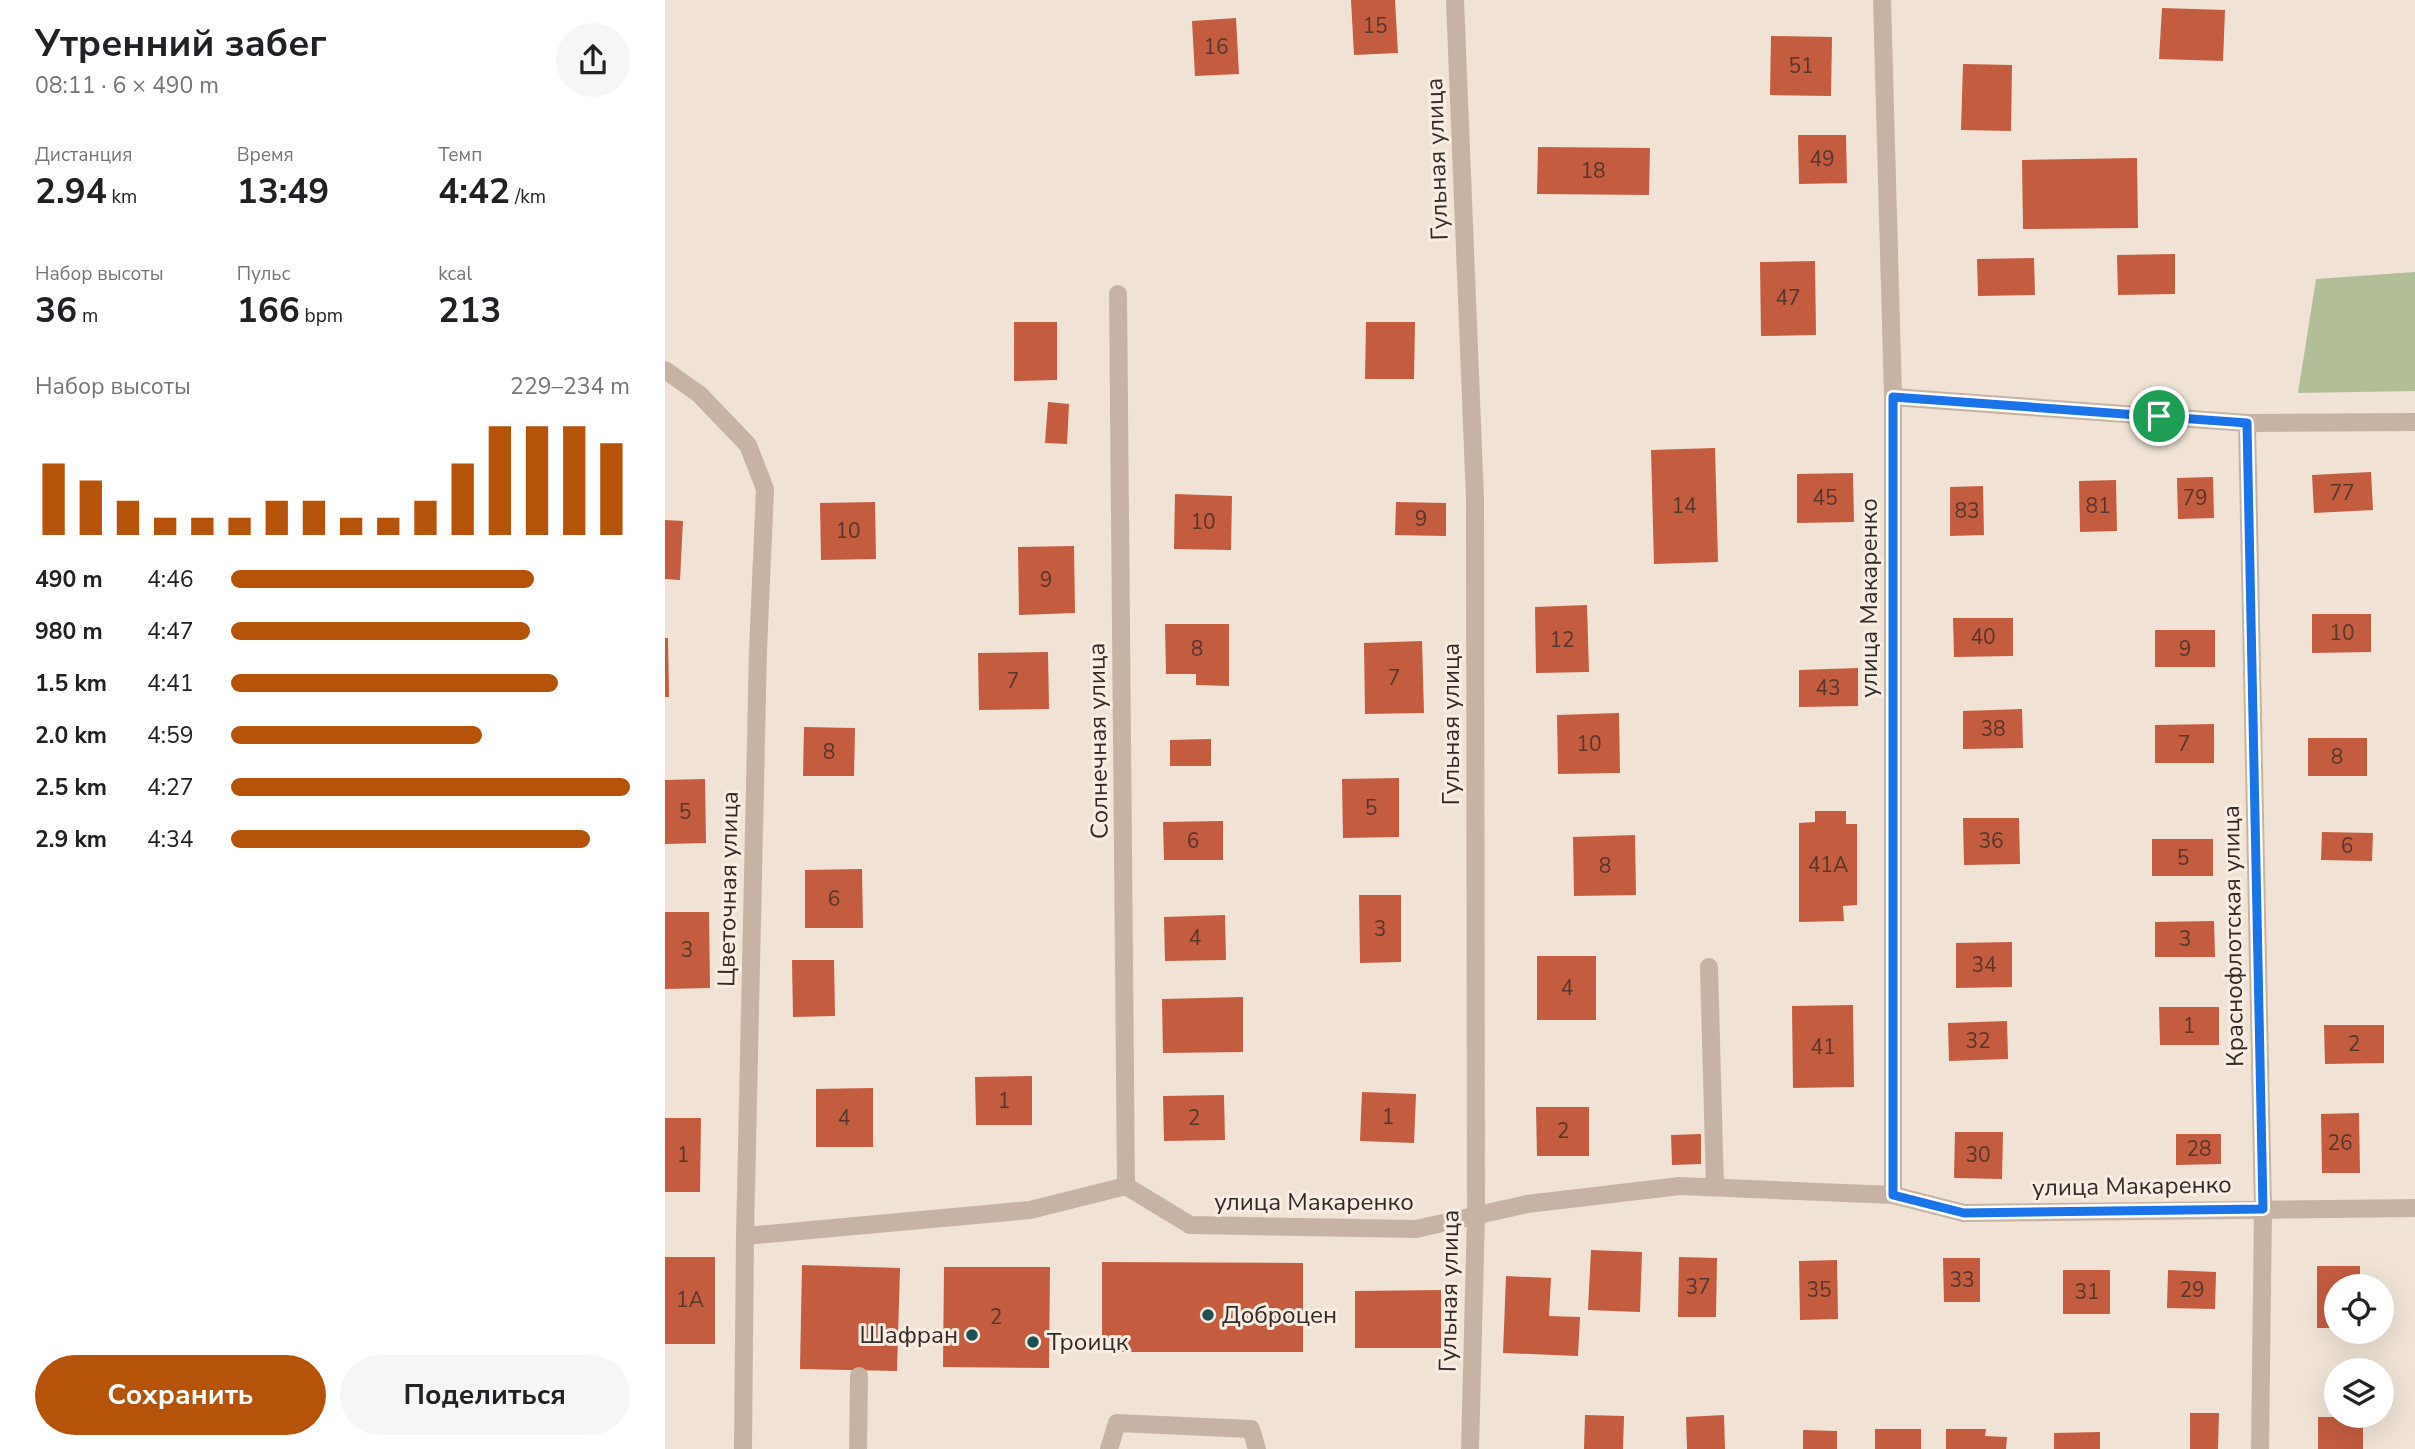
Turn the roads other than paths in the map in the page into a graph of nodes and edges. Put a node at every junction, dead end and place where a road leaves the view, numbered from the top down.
1 (1455, 0) edge
2 (1882, 0) edge
3 (1118, 294) dead end
4 (665, 370) edge
5 (1893, 397) junction
6 (2415, 422) edge
7 (2247, 423) junction
8 (1709, 967) dead end
9 (1126, 1186) junction
10 (1715, 1187) junction
11 (1893, 1195) junction
12 (2415, 1208) edge
13 (2263, 1209) junction
14 (1476, 1214) junction
15 (745, 1236) junction
16 (859, 1376) dead end
17 (743, 1449) edge
18 (858, 1449) edge
19 (1109, 1449) edge
20 (1257, 1449) edge
21 (1470, 1449) edge
22 (2260, 1449) edge

1 - 14 street, Гульная улица
2 - 5 street, улица Макаренко
3 - 9 street, Солнечная улица
4 - 15 street, Цветочная улица
5 - 7 street
5 - 11 street, улица Макаренко
6 - 7 street
7 - 13 street, Краснофлотская улица
8 - 10 street
9 - 14 street, улица Макаренко
9 - 15 street
10 - 11 street, улица Макаренко
10 - 14 street, улица Макаренко
11 - 13 street, улица Макаренко
12 - 13 street, улица Макаренко
13 - 22 street, Краснофлотская улица
14 - 21 street, Гульная улица
15 - 17 street, Цветочная улица
16 - 18 street
19 - 20 street

